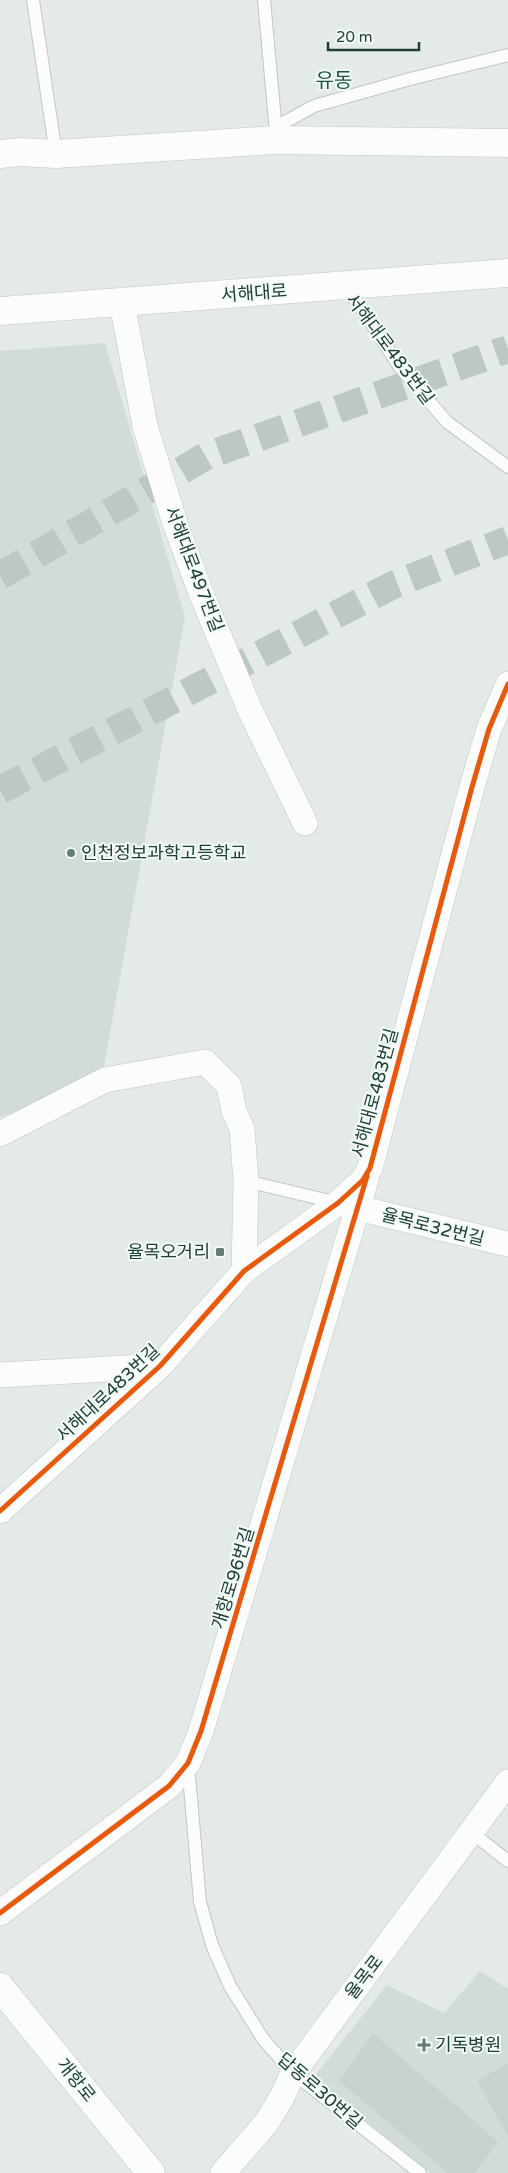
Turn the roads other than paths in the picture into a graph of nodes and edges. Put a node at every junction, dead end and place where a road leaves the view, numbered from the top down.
1 (33, 0) edge
2 (264, 0) edge
3 (508, 55) edge
4 (276, 133) junction
5 (508, 143) edge
6 (0, 154) edge
7 (56, 154) junction
8 (508, 273) edge
9 (343, 286) junction
10 (122, 303) junction
11 (0, 311) edge
12 (508, 467) edge
13 (508, 684) edge
14 (305, 823) dead end
15 (0, 1134) edge
16 (246, 1181) junction
17 (348, 1206) junction
18 (508, 1244) edge
19 (244, 1271) junction
20 (160, 1366) junction
21 (0, 1375) edge
22 (0, 1511) edge
23 (188, 1763) junction
24 (508, 1782) edge
25 (471, 1832) junction
26 (508, 1861) edge
27 (0, 1913) edge
28 (0, 1987) edge
29 (293, 2073) junction
30 (152, 2173) edge
31 (223, 2173) edge
32 (420, 2173) edge

1 - 7 lane
2 - 4 lane
3 - 4 lane
4 - 5 main road
4 - 7 main road
6 - 7 main road
8 - 9 main road, 서해대로
9 - 10 main road, 서해대로
9 - 12 lane, 서해대로483번길
10 - 11 main road, 서해대로
10 - 14 street, 서해대로497번길
13 - 17 street, 서해대로483번길
15 - 16 street
16 - 17 lane
16 - 19 street
17 - 18 street, 율목로32번길
17 - 19 street, 서해대로483번길
17 - 23 street, 개항로96번길
19 - 20 street, 서해대로483번길
20 - 21 street, 서해대로483번길
20 - 22 street, 서해대로483번길
23 - 27 street, 개항로96번길
23 - 29 lane, 답동로30번길
24 - 25 street, 율목로
25 - 26 lane
25 - 29 street, 율목로
28 - 30 main road, 개항로
29 - 31 street, 율목로
29 - 32 lane, 답동로30번길

